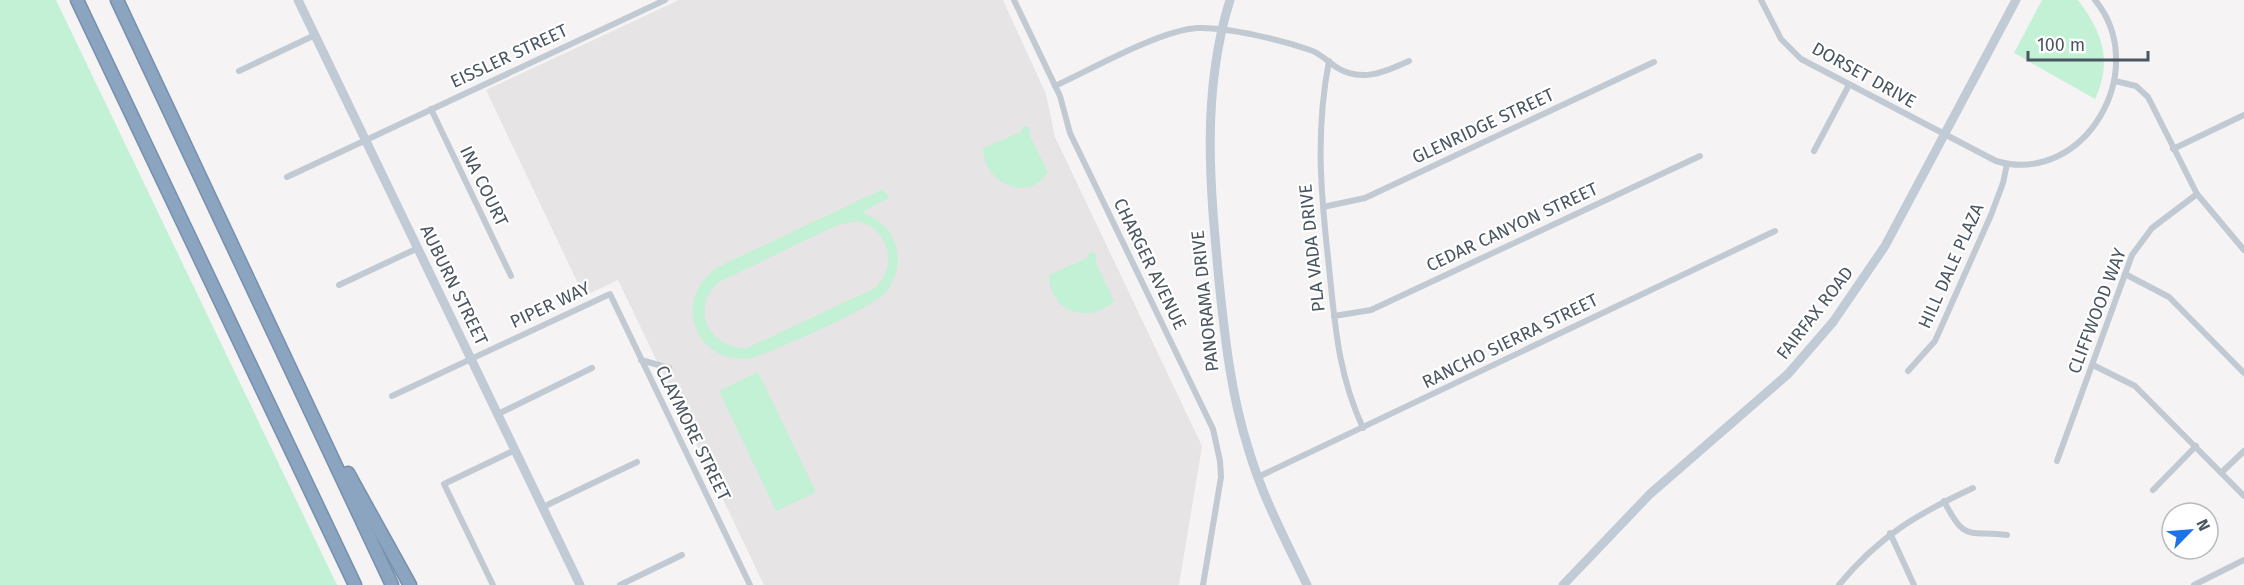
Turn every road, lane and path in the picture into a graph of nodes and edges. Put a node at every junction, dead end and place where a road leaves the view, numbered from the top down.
1 (77, 0) edge
2 (117, 0) edge
3 (298, 0) edge
4 (665, 0) edge
5 (1014, 0) edge
6 (1230, 0) edge
7 (1761, 0) edge
8 (2016, 0) edge
9 (2095, 0) edge
10 (1223, 29) junction
11 (315, 35) junction
12 (1329, 61) junction
13 (1409, 61) dead end
14 (1654, 62) dead end
15 (239, 71) dead end
16 (2115, 81) junction
17 (1849, 85) junction
18 (1055, 86) junction
19 (431, 109) junction
20 (2244, 115) edge
21 (1944, 135) junction
22 (366, 140) junction
23 (2173, 149) junction
24 (1814, 152) dead end
25 (1701, 156) dead end
26 (2007, 164) junction
27 (286, 177) dead end
28 (2197, 194) junction
29 (1323, 207) junction
30 (1774, 231) dead end
31 (418, 248) junction
32 (2244, 250) edge
33 (2125, 274) junction
34 (511, 276) dead end
35 (339, 285) dead end
36 (610, 294) joint
37 (1334, 316) junction
38 (267, 318) junction
39 (471, 359) junction
40 (641, 360) junction
41 (2092, 365) junction
42 (592, 368) dead end
43 (669, 368) dead end
44 (1908, 371) dead end
45 (2244, 373) edge
46 (392, 396) dead end
47 (498, 414) junction
48 (1363, 428) junction
49 (2196, 446) junction
50 (515, 450) junction
51 (2244, 451) edge
52 (2057, 461) dead end
53 (637, 462) dead end
54 (2223, 472) junction
55 (1258, 477) junction
56 (1972, 488) dead end
57 (2152, 490) dead end
58 (2244, 496) edge
59 (1944, 501) junction
60 (543, 507) junction
61 (1890, 533) junction
62 (2007, 535) dead end
63 (682, 555) dead end
64 (2244, 560) edge
65 (355, 585) edge
66 (392, 585) edge
67 (410, 585) edge
68 (493, 585) edge
69 (580, 585) edge
70 (620, 585) edge
71 (750, 585) edge
72 (1203, 585) edge
73 (1307, 585) edge
74 (1563, 585) edge
75 (1839, 585) edge
76 (1914, 585) edge
77 (2194, 585) edge

1 - 65 highway
2 - 38 highway
3 - 11 main road, AUBURN STREET
4 - 19 street, EISSLER STREET
5 - 18 street, CHARGER AVENUE
6 - 10 main road, PANORAMA DRIVE
7 - 17 street, DORSET DRIVE
8 - 21 main road, FAIRFAX ROAD
9 - 16 street
10 - 12 street
10 - 18 street
10 - 55 main road, PANORAMA DRIVE
11 - 15 street
11 - 22 main road, AUBURN STREET
12 - 13 street
12 - 29 street, PLA VADA DRIVE
14 - 29 street, GLENRIDGE STREET
16 - 23 street
16 - 26 street
17 - 21 street, DORSET DRIVE
17 - 24 street
18 - 72 street, CHARGER AVENUE
19 - 22 street, EISSLER STREET
19 - 34 street, INA COURT
20 - 23 street
21 - 26 street, DORSET DRIVE
21 - 74 main road, FAIRFAX ROAD
22 - 27 street, EISSLER STREET
22 - 31 main road, AUBURN STREET
23 - 28 street
25 - 37 street, CEDAR CANYON STREET
26 - 44 street, HILL DALE PLAZA
28 - 32 street
28 - 33 street, CLIFFWOOD WAY
29 - 37 street, PLA VADA DRIVE
30 - 48 street, RANCHO SIERRA STREET
31 - 35 street
31 - 39 main road, AUBURN STREET
33 - 41 street, CLIFFWOOD WAY
33 - 45 street
36 - 39 street, PIPER WAY
36 - 40 street, CLAYMORE STREET
37 - 48 street, PLA VADA DRIVE
38 - 66 highway
38 - 67 highway
39 - 46 street, PIPER WAY
39 - 47 main road, AUBURN STREET
40 - 43 street
40 - 71 street, CLAYMORE STREET
41 - 49 street
41 - 52 street, CLIFFWOOD WAY
42 - 47 street
47 - 50 main road, AUBURN STREET
48 - 55 street, RANCHO SIERRA STREET
49 - 54 street
49 - 57 street
50 - 60 main road, AUBURN STREET
50 - 68 street
51 - 54 street
53 - 60 street
54 - 58 street
55 - 73 main road, PANORAMA DRIVE
56 - 59 street
59 - 61 street
59 - 62 street
60 - 69 main road, AUBURN STREET
61 - 75 street
61 - 76 street
63 - 70 street
64 - 77 street

